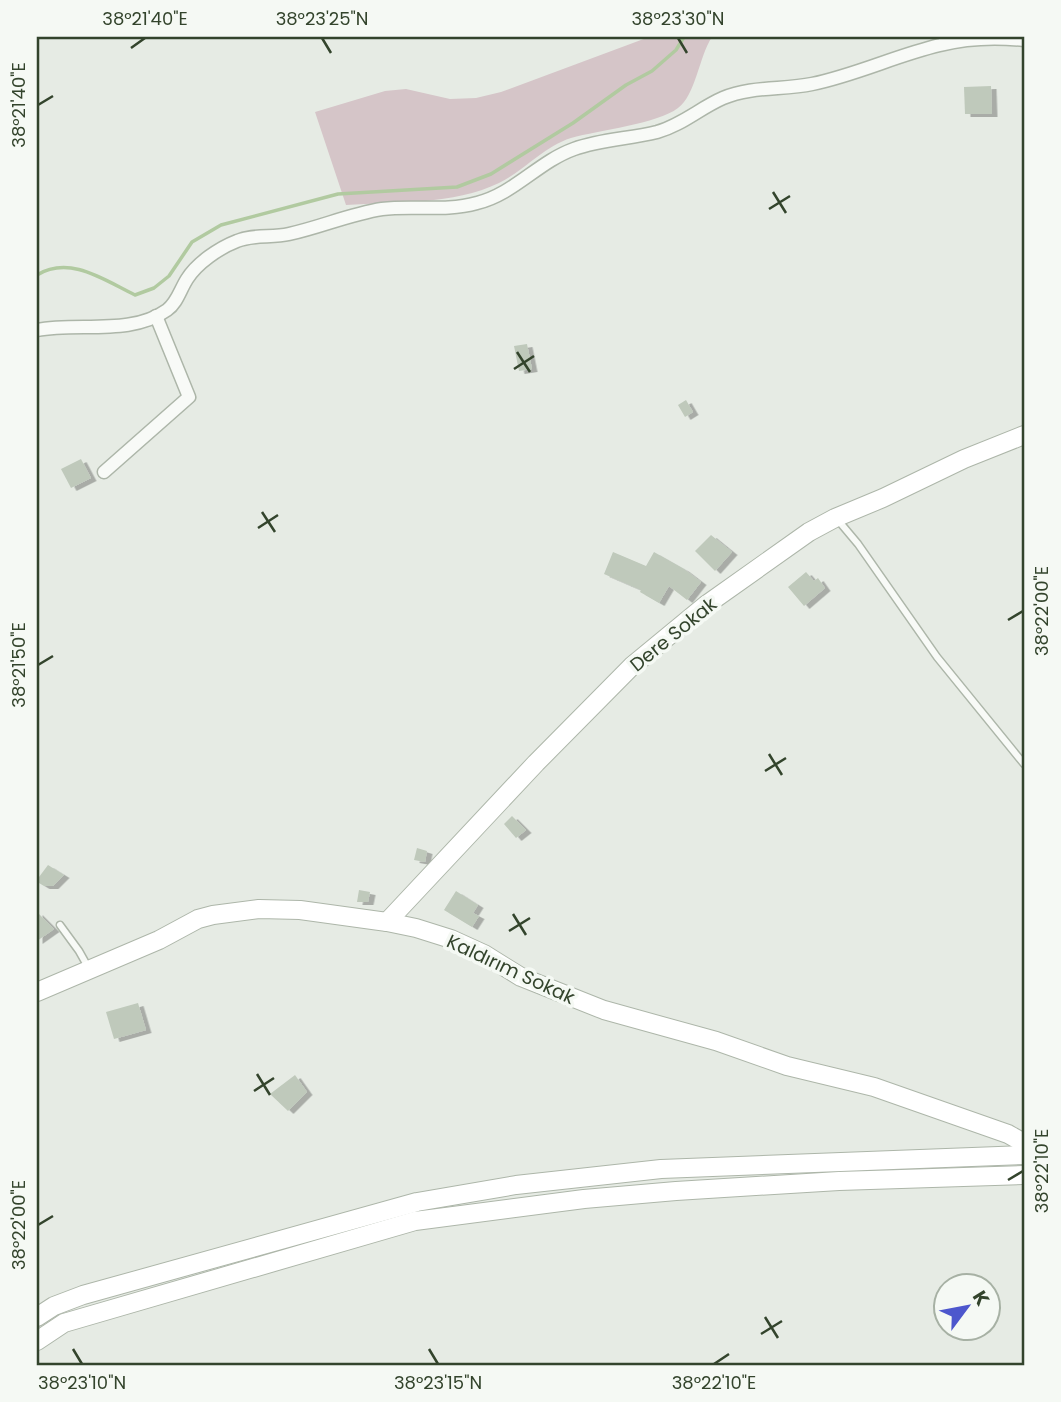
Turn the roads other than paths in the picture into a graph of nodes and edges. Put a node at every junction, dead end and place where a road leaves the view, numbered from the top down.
1 (1024, 40) edge
2 (156, 316) junction
3 (37, 330) edge
4 (1024, 435) edge
5 (104, 471) dead end
6 (835, 517) junction
7 (1024, 764) edge
8 (387, 922) junction
9 (60, 925) dead end
10 (89, 968) junction
11 (37, 992) edge
12 (1024, 1143) edge
13 (1024, 1156) edge
14 (1024, 1175) edge
15 (37, 1317) edge
16 (37, 1341) edge

1 - 2 street
2 - 3 street
2 - 5 street
4 - 6 street, Dere Sokak
6 - 7 lane
6 - 8 street, Dere Sokak
8 - 10 street, Kaldırım Sokak
8 - 12 street, Kaldırım Sokak
9 - 10 lane
10 - 11 street, Kaldırım Sokak
13 - 15 street
14 - 16 street

